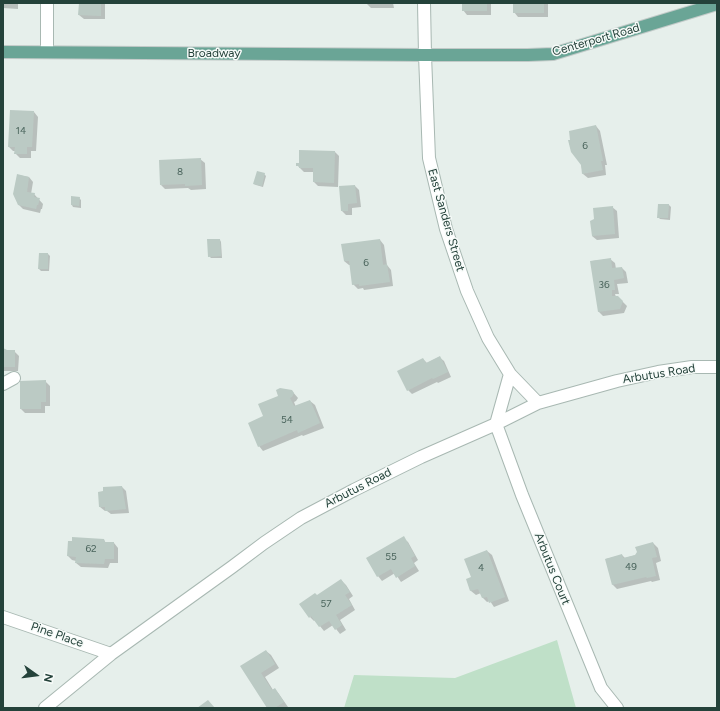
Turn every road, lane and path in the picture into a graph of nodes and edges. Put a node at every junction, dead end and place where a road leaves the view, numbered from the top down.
1 (47, 3) edge
2 (424, 3) edge
3 (717, 4) edge
4 (3, 52) edge
5 (47, 52) junction
6 (424, 55) junction
7 (717, 367) edge
8 (510, 374) junction
9 (14, 378) dead end
10 (3, 384) edge
11 (538, 403) junction
12 (496, 424) junction
13 (3, 617) edge
14 (111, 654) junction
15 (45, 708) edge
16 (617, 708) edge

1 - 5 street
2 - 6 street, East Sanders Street
3 - 6 main road, Centerport Road
4 - 5 main road, Broadway
5 - 6 main road, Broadway
6 - 8 street, East Sanders Street
7 - 11 street, Arbutus Road
8 - 11 street, East Sanders Street
8 - 12 street
9 - 10 street
11 - 12 street, Arbutus Road
12 - 14 street, Arbutus Road
12 - 16 street, Arbutus Court
13 - 14 street, Pine Place
14 - 15 street, Arbutus Road

